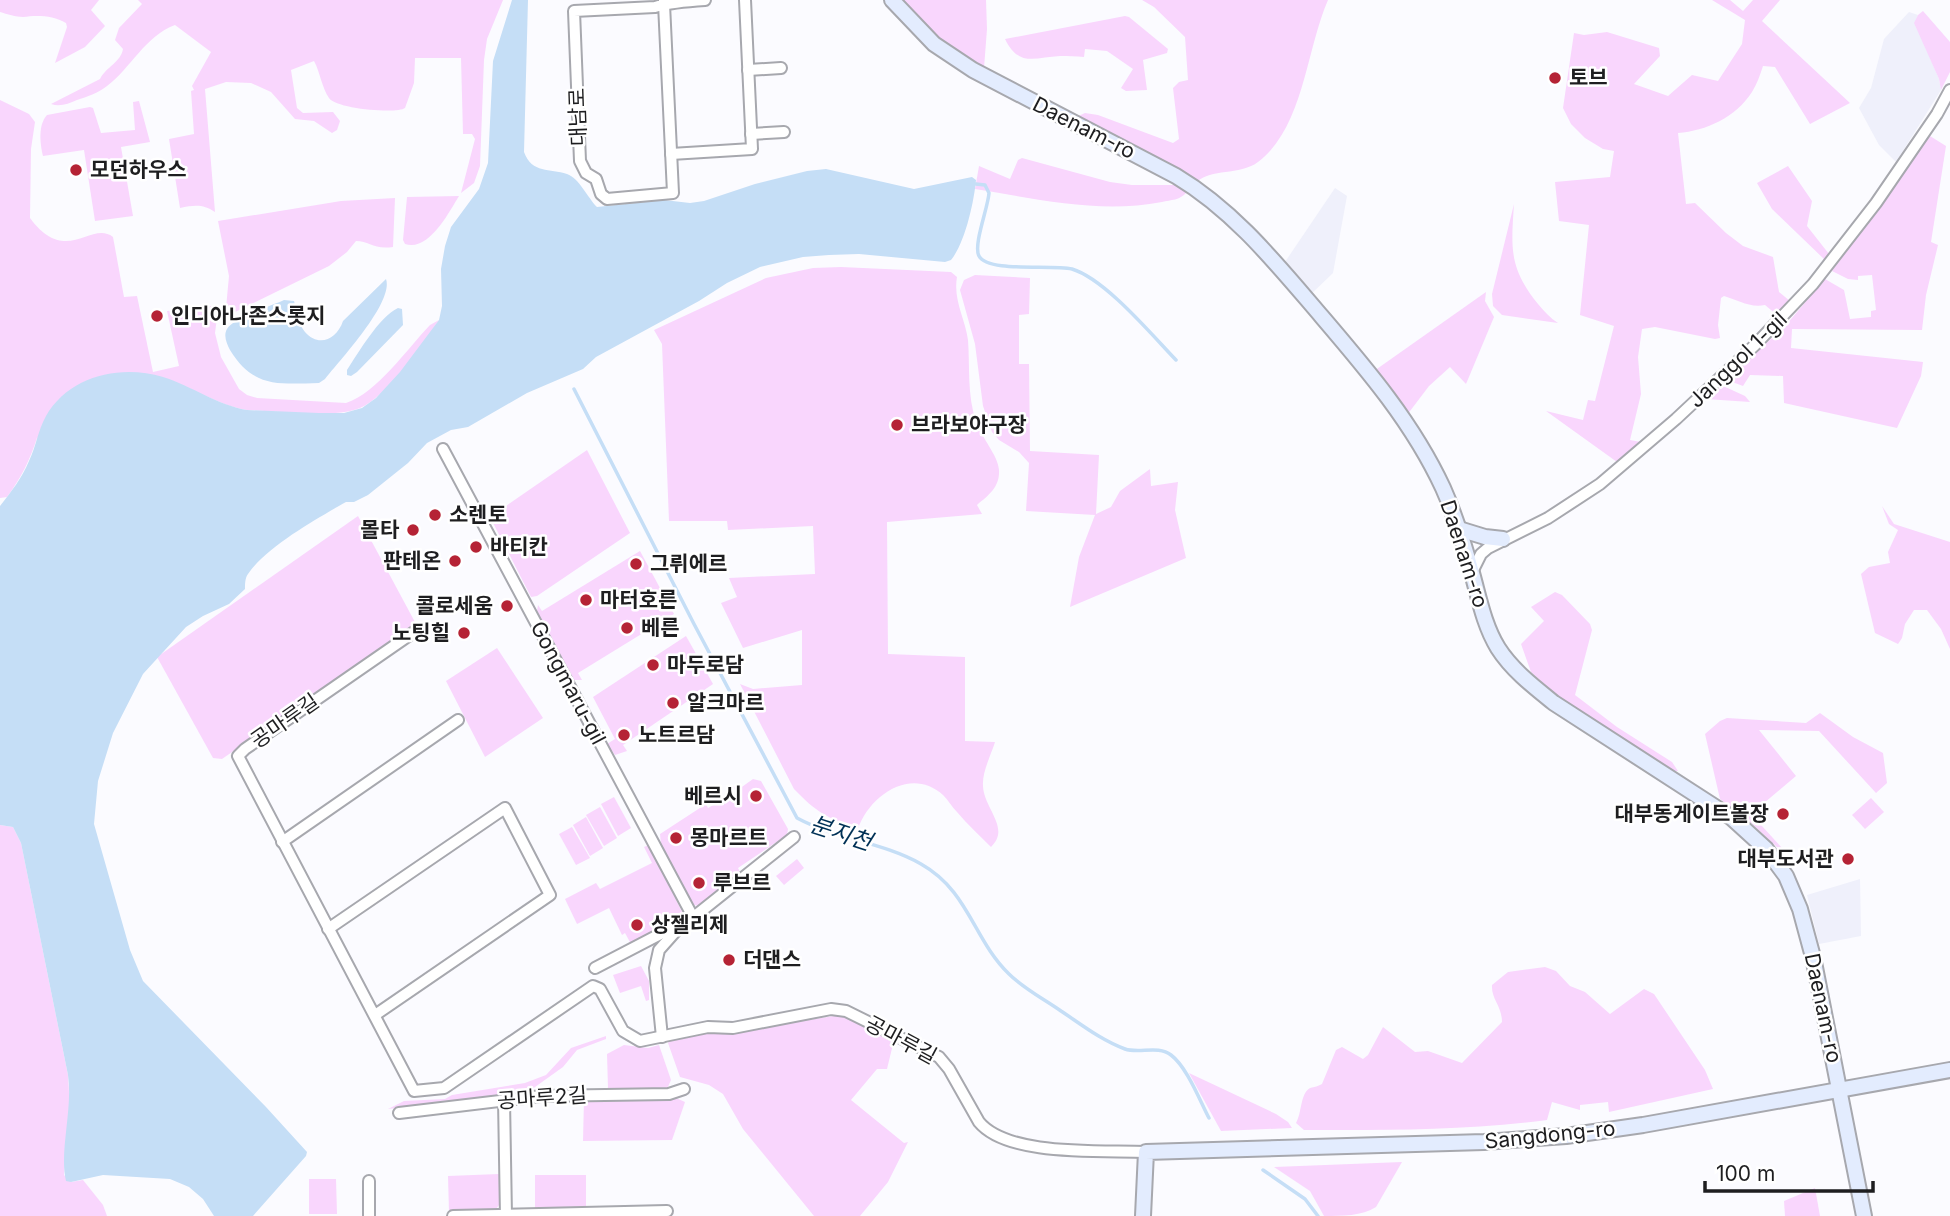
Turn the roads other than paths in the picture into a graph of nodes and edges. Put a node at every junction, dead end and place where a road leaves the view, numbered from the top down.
1 (705, 0) edge
2 (745, 0) edge
3 (892, 0) edge
4 (664, 2) edge
5 (780, 68) dead end
6 (748, 70) junction
7 (1950, 90) edge
8 (784, 132) dead end
9 (751, 134) junction
10 (671, 155) junction
11 (443, 449) dead end
12 (1459, 529) junction
13 (1503, 539) junction
14 (1472, 572) junction
15 (414, 632) dead end
16 (458, 720) dead end
17 (794, 837) dead end
18 (282, 842) junction
19 (693, 916) junction
20 (328, 929) junction
21 (595, 968) dead end
22 (374, 1016) junction
23 (662, 1037) junction
24 (1950, 1070) edge
25 (684, 1089) dead end
26 (1840, 1089) junction
27 (504, 1100) junction
28 (399, 1113) dead end
29 (1146, 1152) junction
30 (369, 1181) dead end
31 (667, 1211) dead end
32 (506, 1215) edge
33 (369, 1216) edge
34 (453, 1216) edge
35 (1143, 1216) edge
36 (1864, 1216) edge

1 - 4 street, 대남로
2 - 6 street
3 - 12 street, Daenam-ro
4 - 10 street, 대남로
4 - 10 street, 대남로
5 - 6 street
6 - 9 street
7 - 13 street, Janggol 1-gil
8 - 9 street
9 - 10 street
11 - 19 street, Gongmaru-gil
12 - 13 street
12 - 14 street, Daenam-ro
13 - 14 street, Janggol 1-gil
14 - 26 street, Daenam-ro
15 - 18 street, 공마루길
16 - 18 street
17 - 19 street
18 - 20 street, 공마루길
19 - 21 street
19 - 23 street
20 - 22 street, 공마루길
20 - 22 street
22 - 23 street, 공마루길
23 - 29 street, 공마루길
24 - 26 street, Sangdong-ro
25 - 27 street, 공마루2길
26 - 29 street, Sangdong-ro
26 - 36 street, Daenam-ro
27 - 28 street, 공마루2길
27 - 32 street
29 - 35 street
30 - 33 street
31 - 32 street
32 - 34 street

